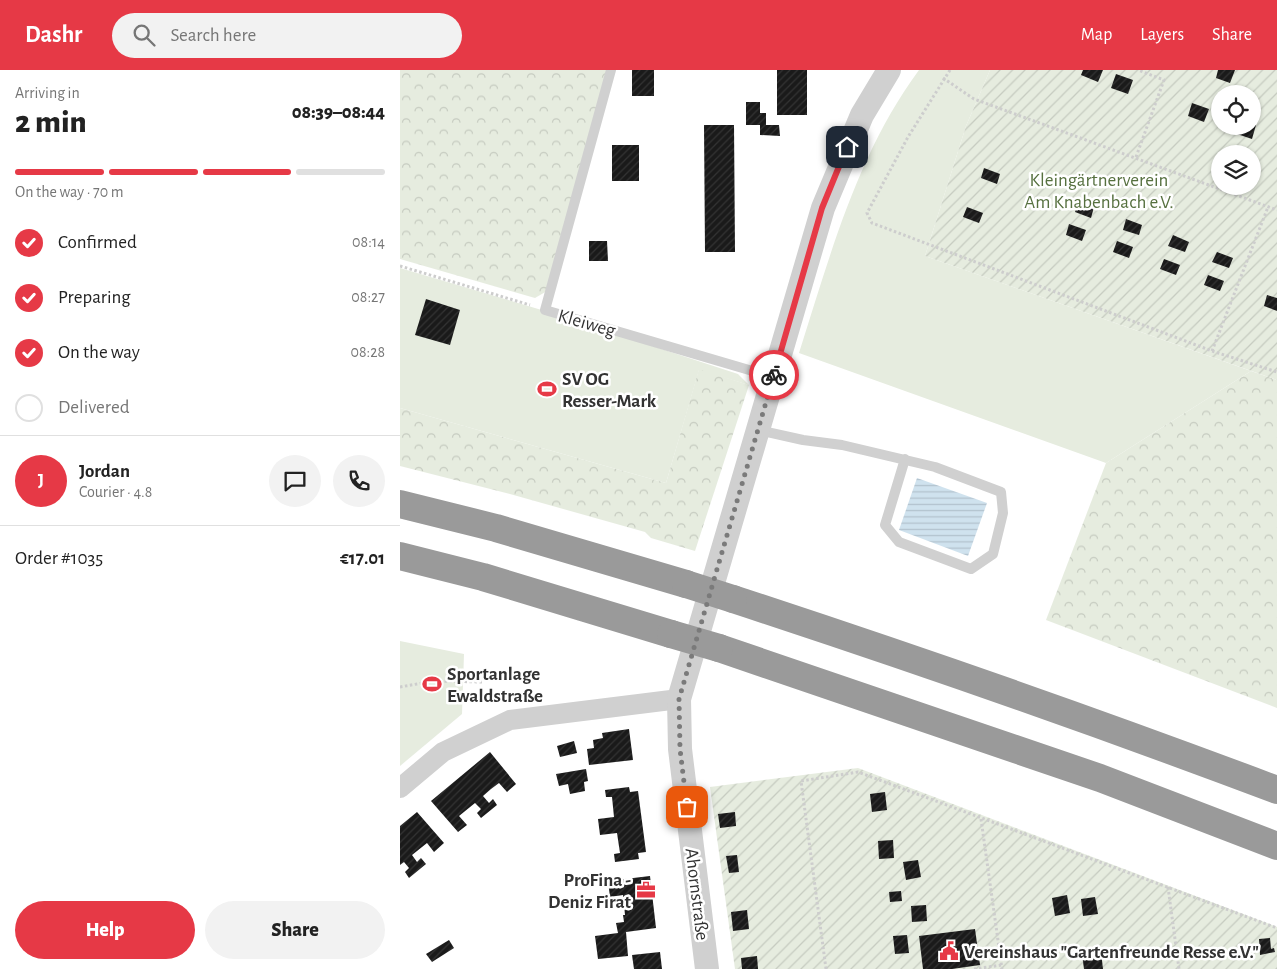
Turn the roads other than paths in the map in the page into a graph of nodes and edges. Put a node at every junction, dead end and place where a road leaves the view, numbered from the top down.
1 (611, 70) edge
2 (889, 70) edge
3 (773, 377) junction
4 (757, 429) junction
5 (905, 460) junction
6 (400, 504) edge
7 (400, 556) edge
8 (679, 699) junction
9 (400, 788) edge
10 (1277, 790) edge
11 (1277, 846) edge
12 (707, 969) edge

1 - 3 lane, Kleiweg
2 - 3 street, Ahornstraße
3 - 4 street, Ahornstraße
4 - 5 lane
4 - 8 street, Ahornstraße
5 - 5 lane
6 - 10 highway, bridge
7 - 11 highway, bridge
8 - 9 street
8 - 12 street, Ahornstraße

